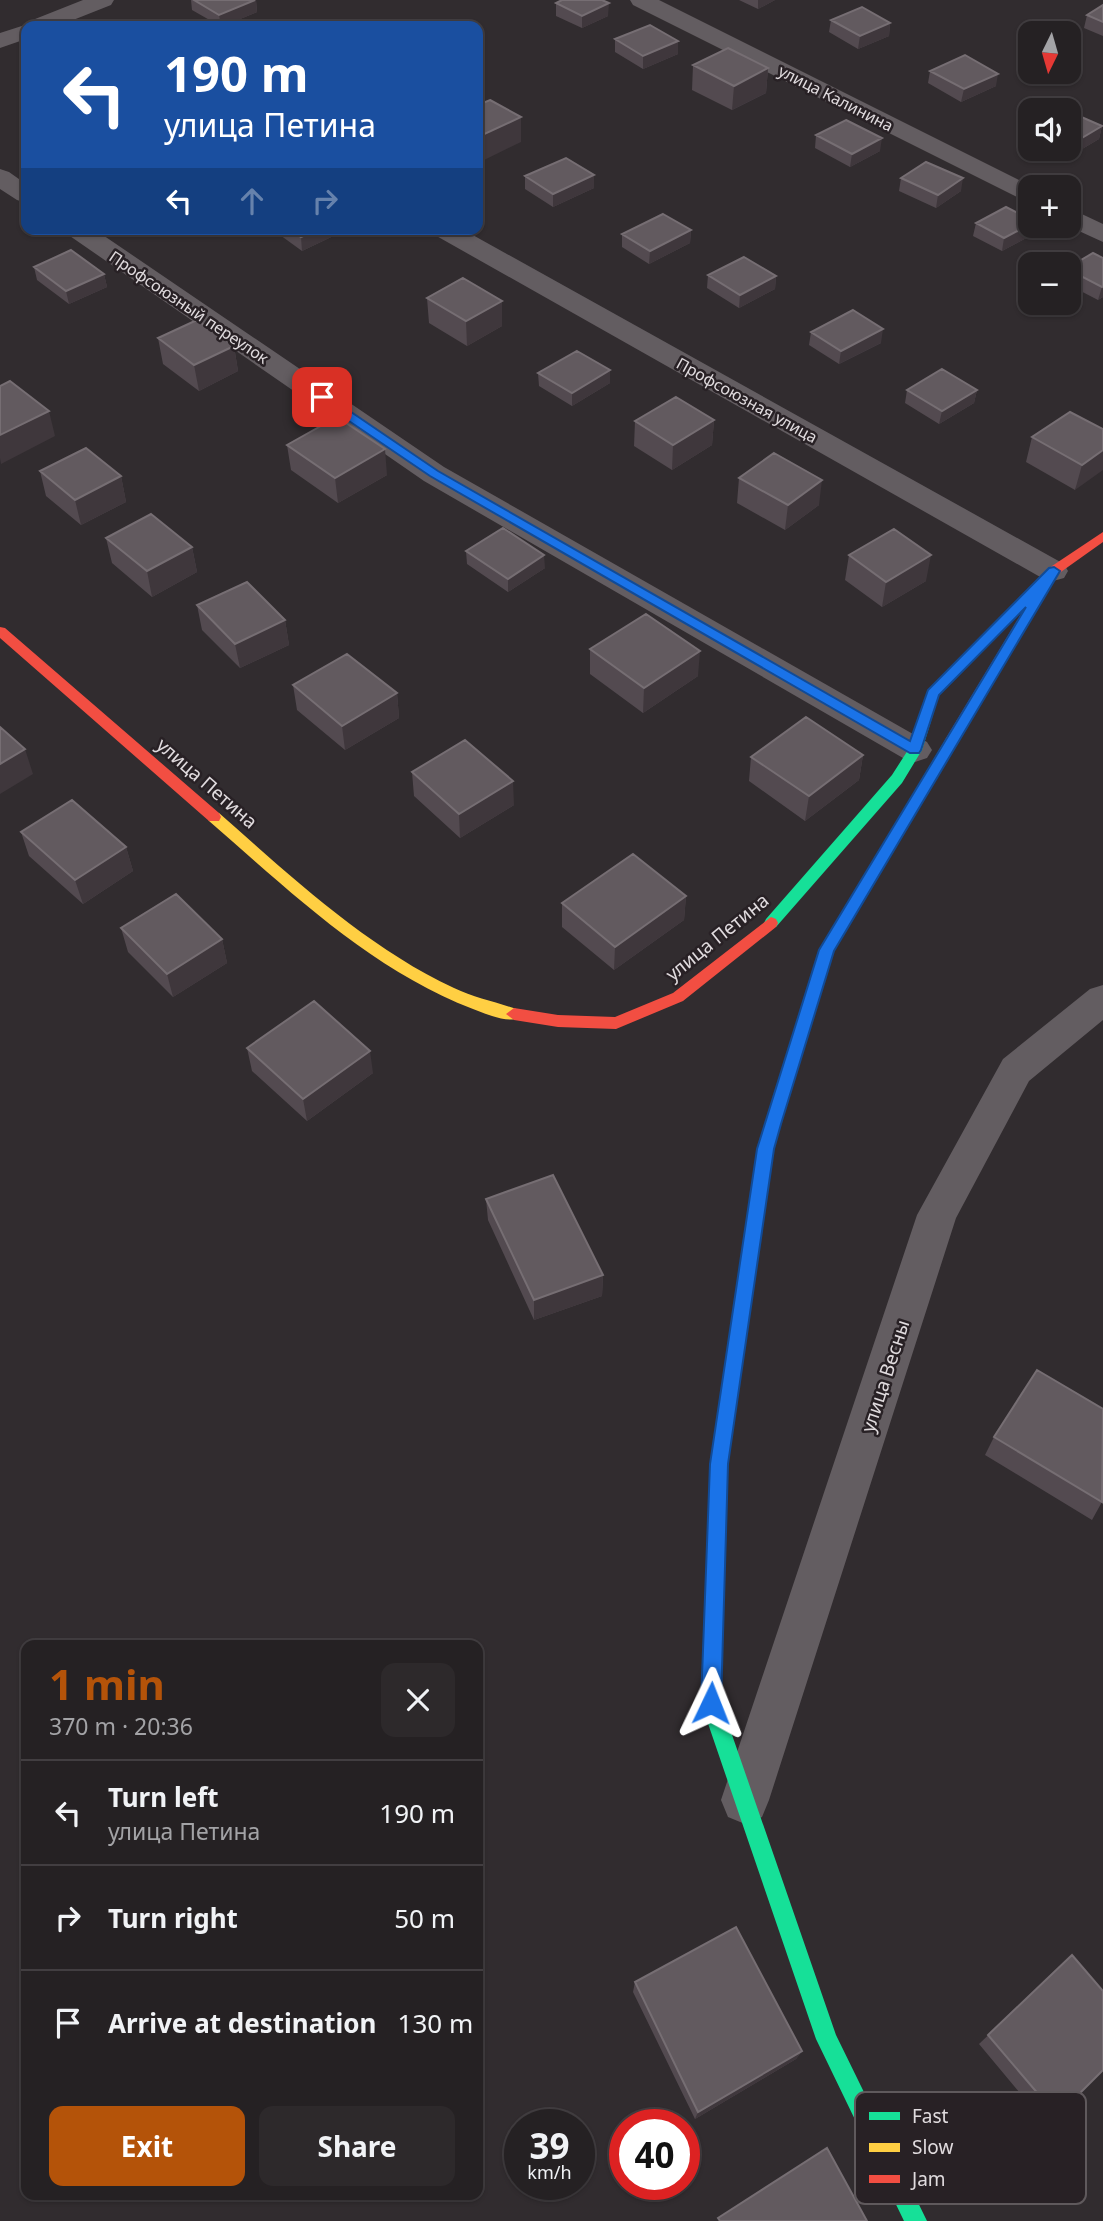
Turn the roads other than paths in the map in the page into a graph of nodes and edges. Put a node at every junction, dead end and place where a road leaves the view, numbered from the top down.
1 (33, 0) edge
2 (103, 0) edge
3 (641, 0) edge
4 (70, 21) edge
5 (21, 33) edge
6 (0, 41) edge
7 (0, 177) edge
8 (1018, 189) edge
9 (21, 192) edge
10 (1081, 222) edge
11 (1103, 234) edge
12 (85, 235) edge
13 (453, 235) edge
14 (1103, 536) edge
15 (1054, 571) junction
16 (0, 631) edge
17 (915, 750) junction
18 (1103, 999) edge
19 (744, 1800) junction
20 (855, 2096) edge
21 (908, 2204) edge
22 (916, 2221) edge

1 - 4 street
2 - 4 street
3 - 8 street, улица Калинина
5 - 6 street
7 - 9 street
10 - 11 street
12 - 17 street, Профсоюзный переулок
13 - 15 street, Профсоюзная улица
14 - 15 street
15 - 17 street, улица Петина
15 - 19 street
16 - 17 street, улица Петина
18 - 19 street, улица Весны
19 - 20 street
21 - 22 street

